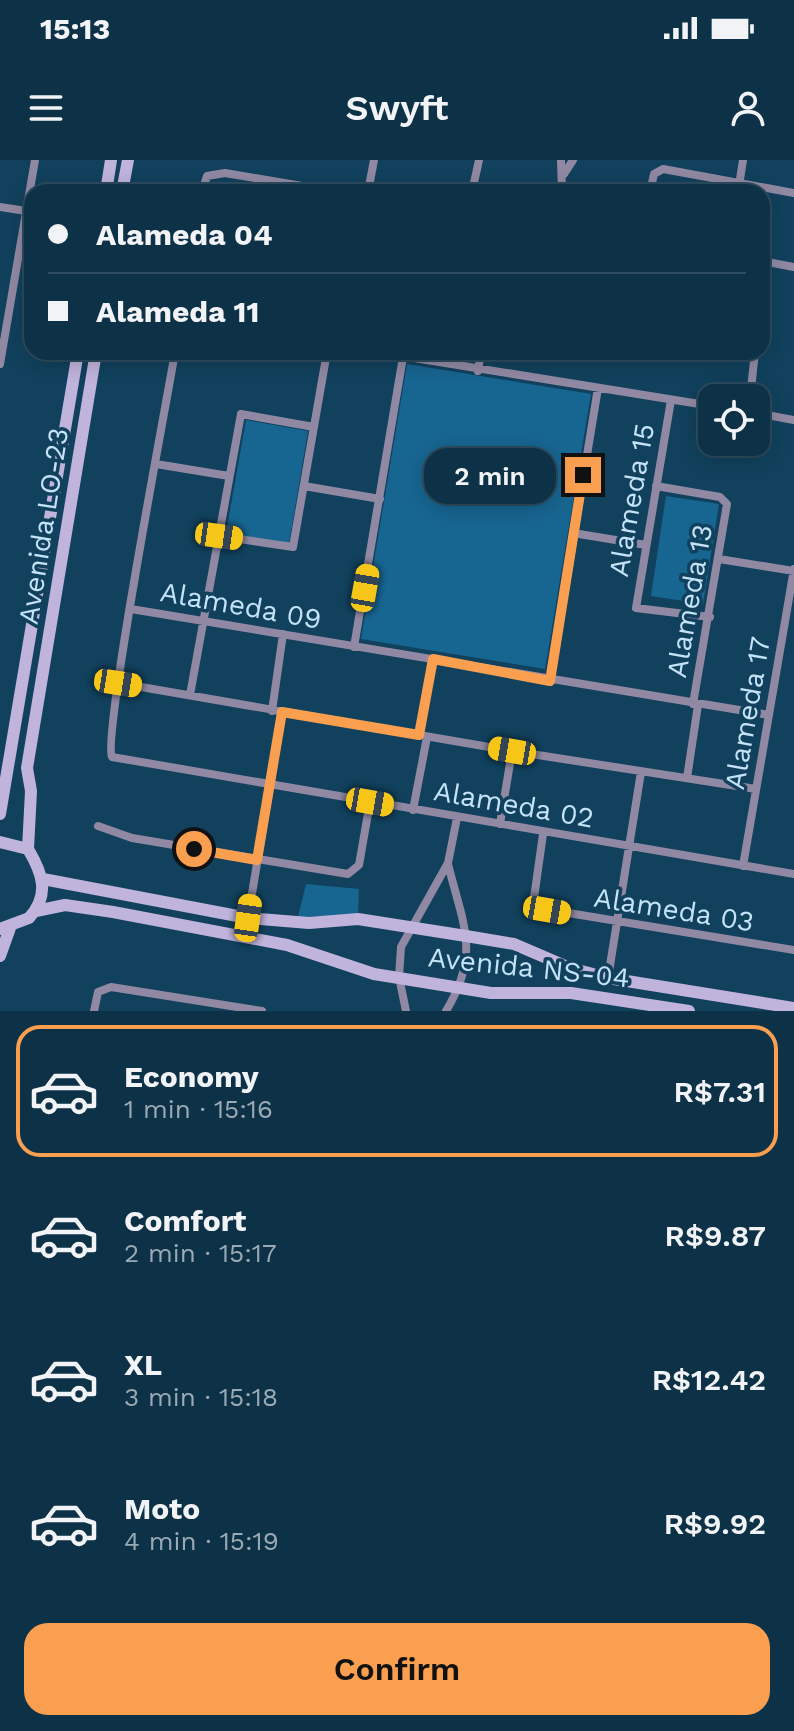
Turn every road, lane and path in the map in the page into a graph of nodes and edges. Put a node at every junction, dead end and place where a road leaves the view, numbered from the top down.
1 (35, 160) edge
2 (111, 160) edge
3 (128, 160) edge
4 (374, 160) edge
5 (479, 160) edge
6 (561, 160) edge
7 (573, 160) edge
8 (743, 160) edge
9 (564, 174) junction
10 (31, 184) edge
11 (107, 184) edge
12 (124, 184) edge
13 (204, 184) edge
14 (290, 184) edge
15 (370, 184) edge
16 (474, 184) edge
17 (563, 184) edge
18 (652, 184) edge
19 (726, 184) edge
20 (739, 184) edge
21 (770, 190) edge
22 (794, 193) edge
23 (0, 207) edge
24 (24, 211) edge
25 (24, 223) edge
26 (770, 262) edge
27 (794, 267) edge
28 (77, 360) edge
29 (95, 360) edge
30 (174, 360) edge
31 (326, 360) edge
32 (403, 360) edge
33 (419, 360) edge
34 (480, 360) edge
35 (755, 360) edge
36 (0, 364) edge
37 (478, 371) junction
38 (752, 384) edge
39 (598, 388) junction
40 (671, 400) junction
41 (698, 404) edge
42 (770, 416) edge
43 (794, 420) edge
44 (314, 427) junction
45 (156, 464) junction
46 (229, 476) junction
47 (304, 486) junction
48 (656, 486) junction
49 (380, 499) junction
50 (573, 533) junction
51 (219, 536) junction
52 (646, 545) junction
53 (719, 559) junction
54 (794, 570) edge
55 (131, 609) junction
56 (710, 617) junction
57 (203, 620) junction
58 (283, 634) junction
59 (354, 647) junction
60 (433, 659) junction
61 (550, 681) junction
62 (118, 683) junction
63 (187, 695) junction
64 (696, 704) junction
65 (277, 712) junction
66 (769, 715) junction
67 (423, 736) junction
68 (512, 751) junction
69 (641, 772) junction
70 (687, 778) junction
71 (267, 785) junction
72 (756, 789) junction
73 (370, 802) junction
74 (413, 810) junction
75 (0, 814) edge
76 (457, 818) junction
77 (500, 824) junction
78 (98, 826) dead end
79 (543, 834) junction
80 (0, 842) edge
81 (628, 845) junction
82 (28, 849) junction
83 (257, 860) junction
84 (448, 863) junction
85 (743, 866) junction
86 (794, 874) edge
87 (43, 879) junction
88 (36, 911) junction
89 (248, 918) junction
90 (617, 922) junction
91 (410, 927) junction
92 (5, 928) edge
93 (466, 936) junction
94 (794, 950) edge
95 (0, 956) edge
96 (399, 977) junction
97 (608, 978) junction
98 (461, 986) junction
99 (794, 1008) edge
100 (94, 1011) edge
101 (262, 1011) edge
102 (406, 1011) edge
103 (446, 1011) edge
104 (689, 1011) edge

1 - 10 street
2 - 11 street
3 - 12 street
4 - 15 street
5 - 16 street
6 - 9 street
7 - 9 street
8 - 20 street
9 - 17 street
13 - 14 street
18 - 19 street
21 - 22 street
23 - 24 street
25 - 36 street
26 - 27 street
28 - 75 street, Avenida LO-23
29 - 82 street, Avenida LO-23
30 - 45 street, Alameda 02
31 - 44 street
32 - 49 street
33 - 37 street
34 - 37 street
35 - 38 street
37 - 39 street
39 - 40 street
39 - 50 street
40 - 41 street
40 - 48 street, Alameda 15
42 - 43 street
44 - 46 street
44 - 47 street
45 - 46 street
45 - 55 street, Alameda 02
46 - 51 street
47 - 49 street
47 - 51 street
48 - 52 street, Alameda 15
48 - 53 street, Alameda 13
49 - 59 street
50 - 52 street
50 - 61 street
51 - 57 street
52 - 56 street, Alameda 15
53 - 54 street
53 - 56 street, Alameda 13
54 - 66 street, Alameda 17
55 - 57 street, Alameda 09
55 - 62 street, Alameda 02
56 - 64 street, Alameda 13
57 - 58 street, Alameda 09
57 - 63 street
58 - 59 street, Alameda 09
58 - 65 street
59 - 60 street, Alameda 09
60 - 61 street, Alameda 09
60 - 67 street
61 - 64 street, Alameda 09
62 - 63 street
62 - 71 street, Alameda 02
63 - 65 street
64 - 66 street, Alameda 09
64 - 70 street, Alameda 13
65 - 67 street
65 - 71 street
66 - 72 street, Alameda 17
67 - 68 street
67 - 74 street
68 - 69 street
68 - 77 street
69 - 70 street
69 - 81 street
70 - 72 street
71 - 73 street, Alameda 02
71 - 83 street
72 - 85 street, Alameda 17
73 - 74 street, Alameda 02
73 - 83 street
74 - 76 street, Alameda 02
76 - 77 street, Alameda 02
76 - 84 street
77 - 79 street, Alameda 02
78 - 83 street
79 - 81 street, Alameda 02
79 - 90 street, Alameda 03
80 - 82 street
81 - 85 street, Alameda 02
81 - 90 street
82 - 87 street
83 - 89 street
84 - 91 street
84 - 93 street
85 - 86 street, Alameda 02
87 - 88 street
87 - 89 street, Avenida NS-04
88 - 92 street
88 - 96 street, Avenida NS-04
89 - 91 street, Avenida NS-04
90 - 94 street, Alameda 03
90 - 97 street
91 - 93 street, Avenida NS-04
91 - 96 street
92 - 95 street
93 - 97 street, Avenida NS-04
93 - 98 street
96 - 98 street, Avenida NS-04
96 - 102 street
97 - 99 street, Avenida NS-04
98 - 103 street
98 - 104 street, Avenida NS-04
100 - 101 street

